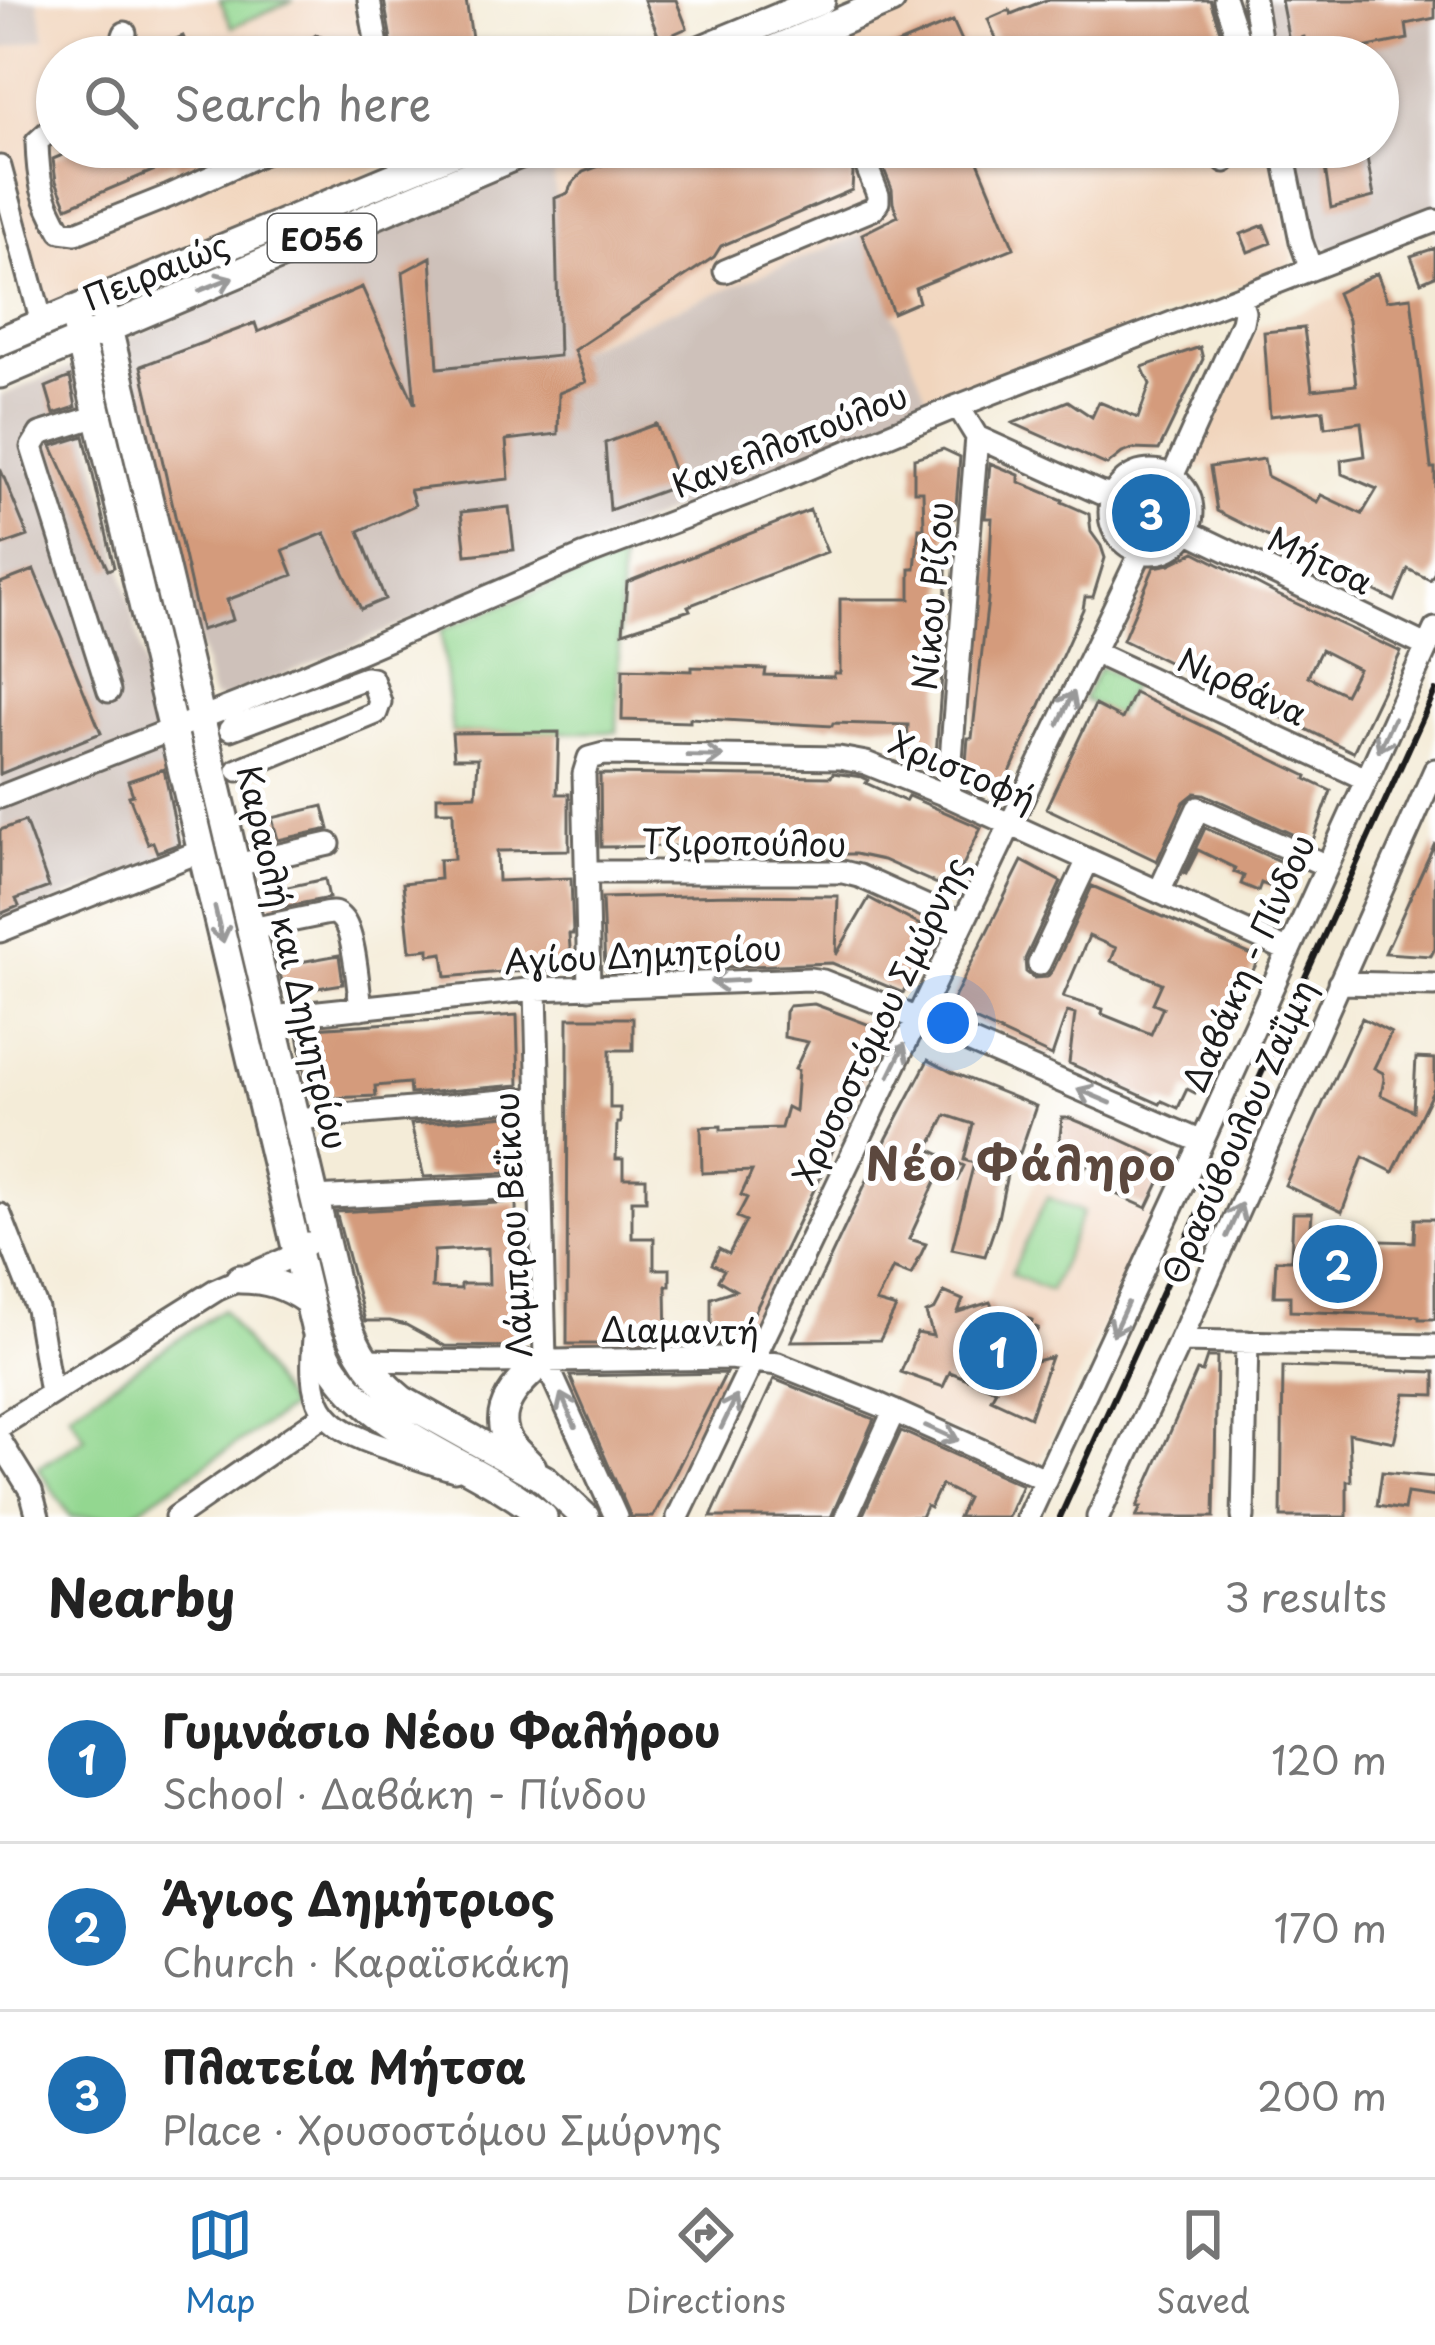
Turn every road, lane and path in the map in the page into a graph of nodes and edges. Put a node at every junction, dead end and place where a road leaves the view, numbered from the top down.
1 (368, 0) edge
2 (821, 0) edge
3 (891, 0) edge
4 (1225, 0) edge
5 (1254, 0) edge
6 (125, 33) dead end
7 (124, 36) edge
8 (375, 36) edge
9 (734, 36) edge
10 (812, 36) edge
11 (1237, 36) edge
12 (1260, 36) edge
13 (0, 167) edge
14 (38, 168) edge
15 (227, 168) edge
16 (383, 168) edge
17 (487, 168) edge
18 (867, 168) edge
19 (1286, 168) edge
20 (1435, 221) edge
21 (1311, 269) junction
22 (725, 271) dead end
23 (1239, 297) junction
24 (101, 299) junction
25 (73, 310) junction
26 (42, 323) junction
27 (107, 328) junction
28 (80, 339) junction
29 (0, 340) edge
30 (0, 374) edge
31 (958, 406) junction
32 (98, 416) junction
33 (977, 437) junction
34 (1172, 477) junction
35 (1113, 496) junction
36 (1187, 531) junction
37 (1141, 552) junction
38 (1431, 637) edge
39 (1093, 652) junction
40 (317, 682) junction
41 (109, 691) dead end
42 (201, 718) junction
43 (230, 729) dead end
44 (172, 730) junction
45 (238, 770) dead end
46 (1435, 770) edge
47 (1366, 778) junction
48 (948, 796) junction
49 (0, 797) edge
50 (1010, 825) junction
51 (329, 844) dead end
52 (201, 851) junction
53 (1088, 860) junction
54 (236, 866) junction
55 (1327, 866) junction
56 (586, 872) junction
57 (1159, 892) junction
58 (963, 923) junction
59 (251, 929) junction
60 (0, 931) edge
61 (1289, 951) junction
62 (1039, 964) dead end
63 (1339, 983) junction
64 (1435, 985) edge
65 (589, 988) junction
66 (536, 989) junction
67 (361, 1008) junction
68 (272, 1017) junction
69 (916, 1020) junction
70 (538, 1098) junction
71 (296, 1119) junction
72 (1202, 1142) junction
73 (541, 1186) junction
74 (316, 1206) junction
75 (0, 1215) edge
76 (296, 1253) junction
77 (240, 1279) junction
78 (311, 1313) junction
79 (1180, 1340) junction
80 (1247, 1342) junction
81 (1435, 1346) edge
82 (362, 1360) junction
83 (545, 1360) junction
84 (753, 1360) junction
85 (51, 1393) junction
86 (894, 1411) junction
87 (325, 1414) junction
88 (0, 1426) edge
89 (0, 1441) edge
90 (486, 1477) junction
91 (544, 1479) junction
92 (1045, 1479) junction
93 (38, 1517) edge
94 (176, 1517) edge
95 (544, 1517) edge
96 (585, 1517) edge
97 (616, 1517) edge
98 (678, 1517) edge
99 (846, 1517) edge
100 (1028, 1517) edge
101 (1098, 1517) edge
102 (1243, 1517) edge

1 - 8 street
2 - 9 main road
3 - 10 main road
4 - 11 street
5 - 12 street
6 - 7 street
13 - 26 street
14 - 15 street
16 - 24 main road, Πειραιώς / ΕΟ56
27 -> 17 main road, Πειραιώς / ΕΟ56
18 - 22 street
19 - 21 street
20 - 21 street, Κανελλοπούλου
21 - 23 street, Κανελλοπούλου
23 - 31 street, Κανελλοπούλου
23 - 34 street
24 - 25 main road, Πειραιώς / ΕΟ56
24 - 27 main road, Καραολή και Δημητρίου
25 - 26 main road, Πειραιώς / ΕΟ56
25 - 28 main road, Καραολή και Δημητρίου
26 - 29 main road, Πειραιώς / ΕΟ56
27 - 28 main road, Πειραιώς / ΕΟ56
27 - 42 main road, Καραολή και Δημητρίου
28 - 30 main road, Πειραιώς / ΕΟ56
28 - 32 main road, Καραολή και Δημητρίου
31 - 33 street
31 - 40 street, Κανελλοπούλου
32 - 41 street
32 - 44 main road, Καραολή και Δημητρίου
33 - 35 street
33 - 48 street, Νίκου Ρίζου
34 - 35 street
34 - 36 street
35 - 37 street
36 - 37 street
36 - 38 street, Μήτσα
37 - 39 street, Χρυσοστόμου Σμύρνης
38 -> 47 street, Δαβάκη - Πίνδου
39 - 47 street, Νιρβάνα
50 -> 39 street, Χρυσοστόμου Σμύρνης
40 - 42 street, Κανελλοπούλου
40 - 43 street
40 - 45 street
42 - 44 street, Κανελλοπούλου
42 - 54 main road, Καραολή και Δημητρίου
44 - 49 street, Κανελλοπούλου
44 - 52 main road, Καραολή και Δημητρίου
46 - 63 street, Θρασύβουλου Ζαΐμη
47 - 55 street, Δαβάκη - Πίνδου
48 - 50 street, Χριστοφή
56 -> 48 street, Χριστοφή
50 - 53 street, Χριστοφή
50 - 58 street, Χρυσοστόμου Σμύρνης
51 - 54 street
52 - 60 street
52 -> 76 main road, Καραολή και Δημητρίου
53 - 57 street, Χριστοφή
53 - 62 street
54 - 59 main road, Καραολή και Δημητρίου
55 - 57 street
55 - 61 street, Δαβάκη - Πίνδου
56 - 58 street, Τζιροπούλου
56 - 65 street
57 - 61 street, Χριστοφή
58 - 69 street, Χρυσοστόμου Σμύρνης
59 - 67 street
59 - 68 main road, Καραολή και Δημητρίου
61 - 72 street, Δαβάκη - Πίνδου
63 - 64 street
79 -> 63 street, Θρασύβουλου Ζαΐμη
65 - 66 street, Αγίου Δημητρίου
69 -> 65 street, Αγίου Δημητρίου
66 - 67 street, Αγίου Δημητρίου
66 - 70 street, Λάμπρου Βεΐκου
67 - 68 street, Αγίου Δημητρίου
68 - 71 main road, Καραολή και Δημητρίου
72 -> 69 street, Αγίου Δημητρίου
84 -> 69 street, Χρυσοστόμου Σμύρνης
70 - 71 street
70 - 73 street, Λάμπρου Βεΐκου
71 - 74 main road, Καραολή και Δημητρίου
72 -> 92 street, Δαβάκη - Πίνδου
73 - 74 street
73 - 83 street, Λάμπρου Βεΐκου
74 - 76 street
74 - 82 main road, Καραολή και Δημητρίου
75 - 85 street
76 - 77 street
76 - 78 main road, Καραολή και Δημητρίου
77 - 78 main road
77 - 85 street
78 - 87 street
78 - 90 main road, Καραολή και Δημητρίου
79 - 80 street
79 - 101 street, Θρασύβουλου Ζαΐμη
80 - 81 street
80 - 102 street
82 - 83 street, Διαμαντή
82 - 91 main road, Καραολή και Δημητρίου
83 - 84 street, Διαμαντή
83 - 91 main road
97 -> 83 street, Λάμπρου Βεΐκου
84 - 86 street, Διαμαντή
98 -> 84 street, Χρυσοστόμου Σμύρνης
85 - 88 street
86 -> 92 street, Διαμαντή
86 - 99 street
87 - 90 street
87 - 94 street
89 - 93 street
90 - 95 main road, Καραολή και Δημητρίου
91 - 96 main road, Καραολή και Δημητρίου
92 - 100 street, Δαβάκη - Πίνδου

